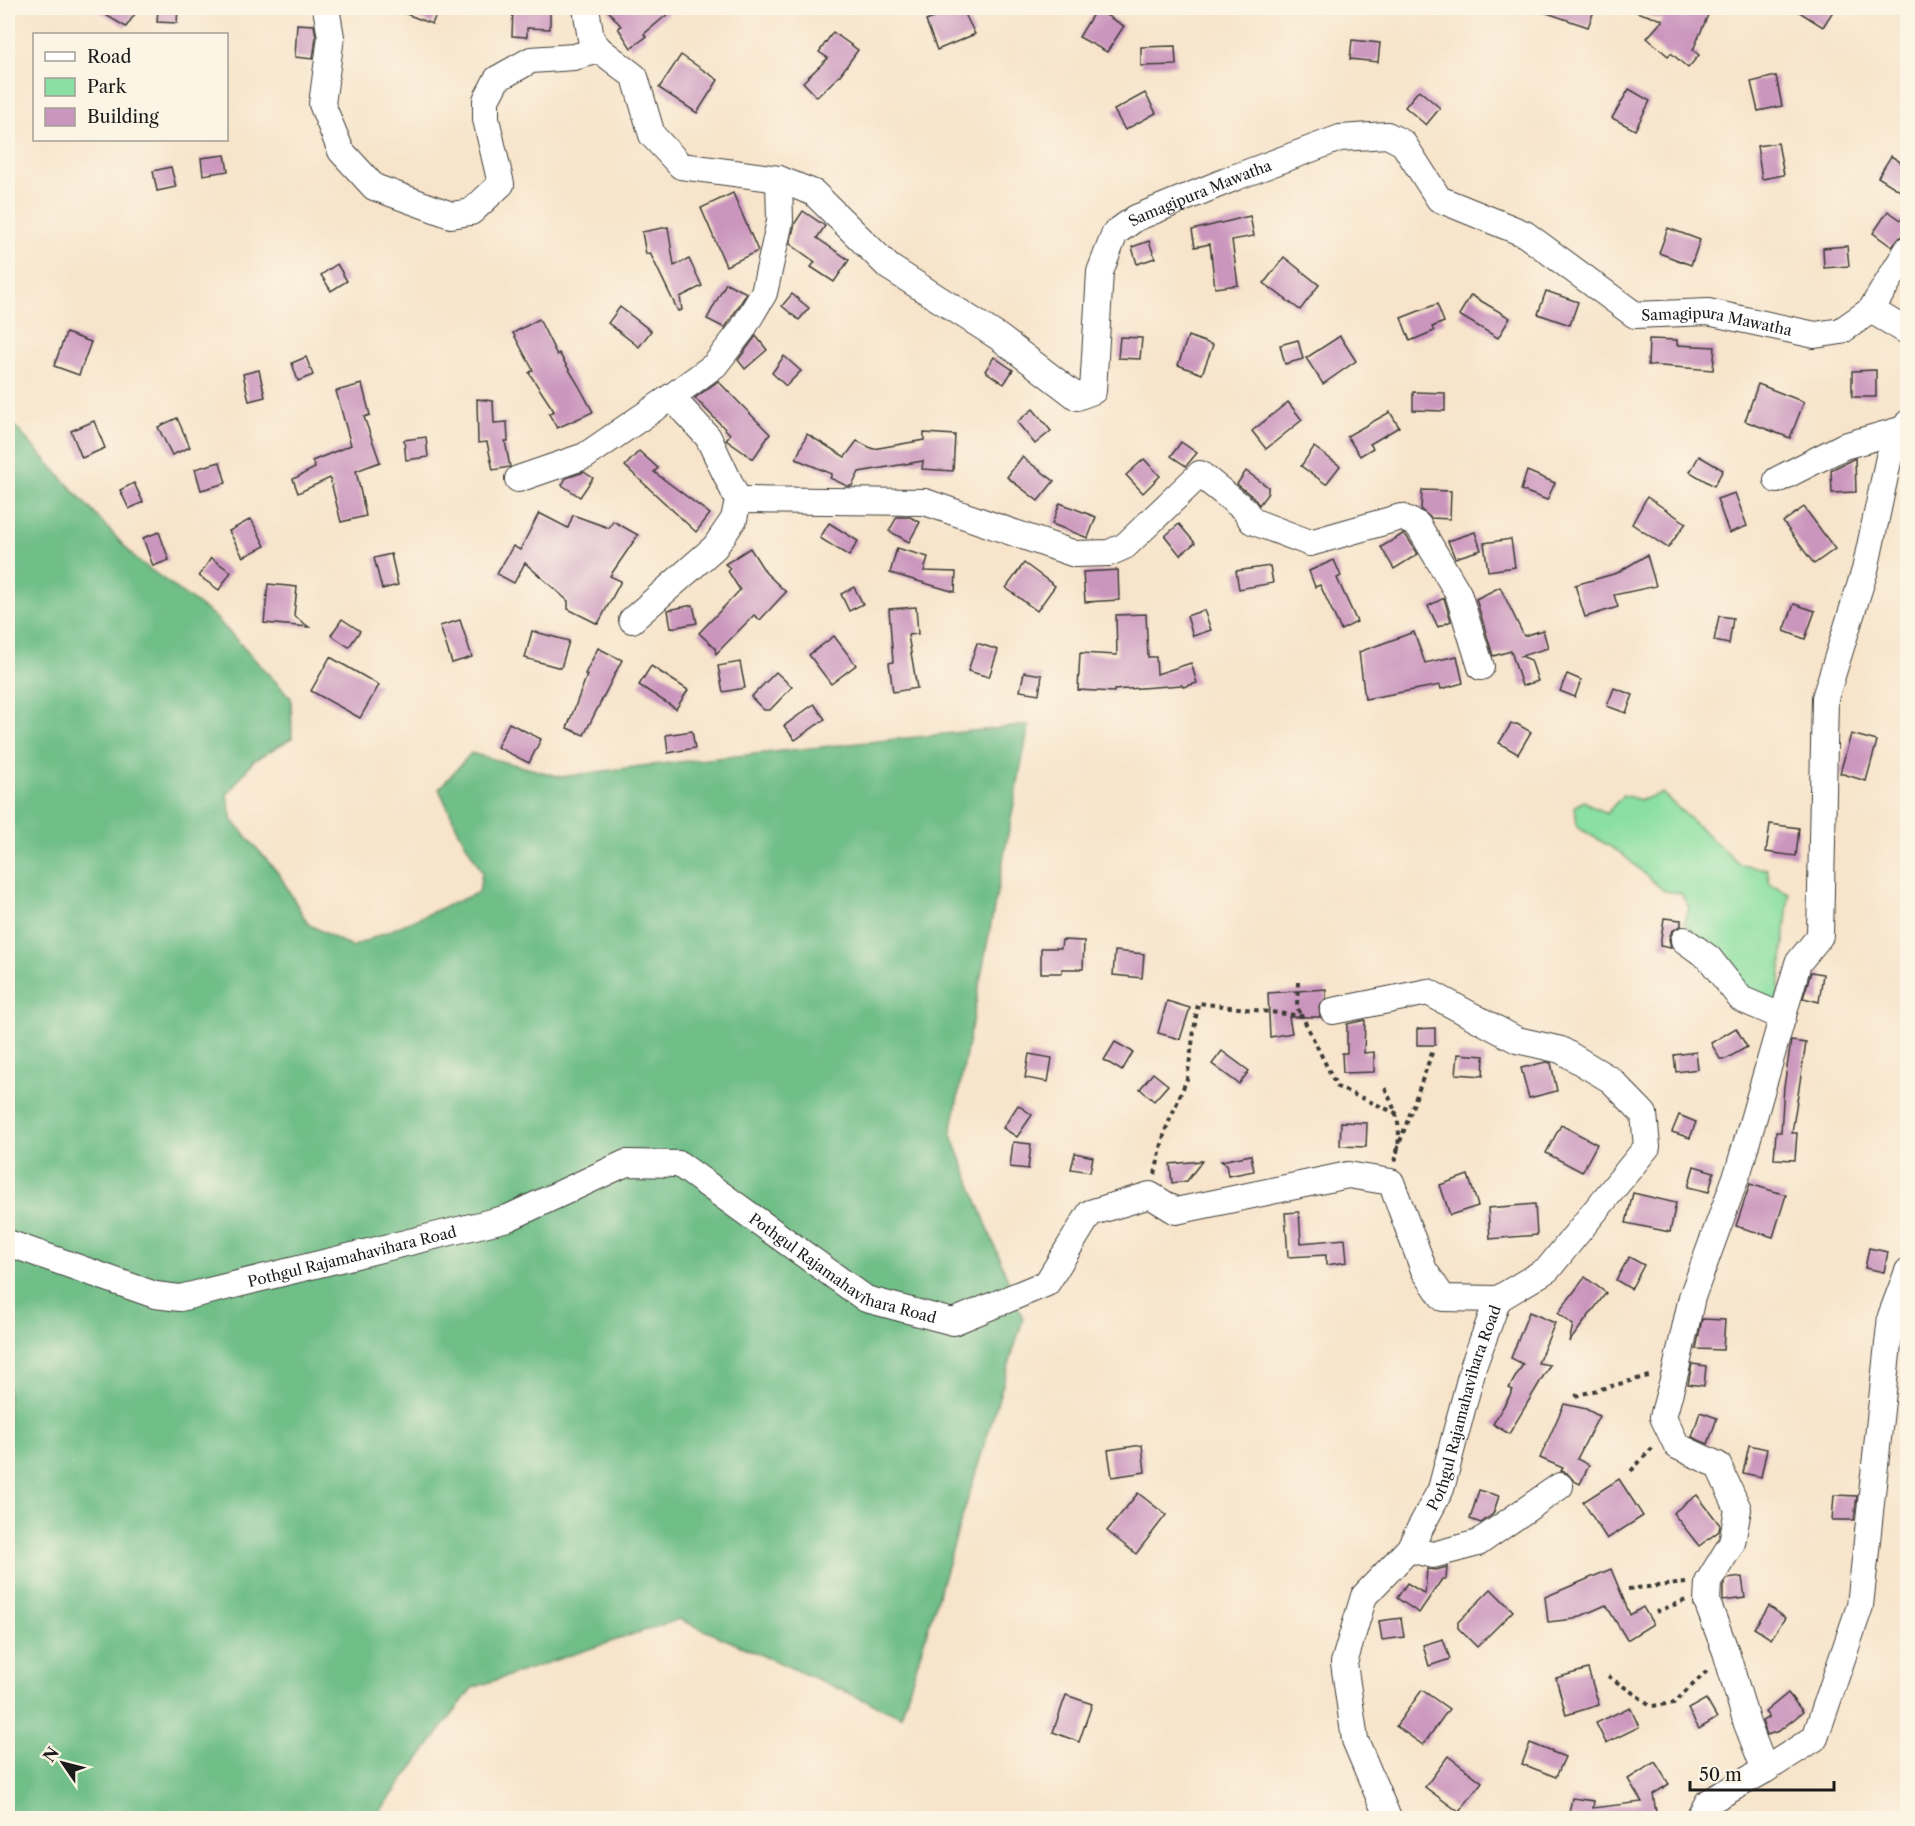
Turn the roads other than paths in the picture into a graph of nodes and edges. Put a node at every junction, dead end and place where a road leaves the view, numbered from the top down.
1 (326, 8) edge
2 (585, 8) edge
3 (600, 50) junction
4 (779, 179) junction
5 (1908, 249) edge
6 (1871, 310) junction
7 (1908, 332) edge
8 (671, 397) junction
9 (1906, 426) edge
10 (518, 479) dead end
11 (1777, 480) dead end
12 (738, 500) junction
13 (632, 620) dead end
14 (1480, 667) dead end
15 (1684, 940) dead end
16 (1333, 1011) dead end
17 (1784, 1017) junction
18 (8, 1243) edge
19 (1908, 1271) edge
20 (1498, 1299) junction
21 (1560, 1486) dead end
22 (1409, 1549) junction
23 (1765, 1770) junction
24 (1388, 1818) edge
25 (1700, 1818) edge

1 - 3 street
2 - 3 street, Samagipura Mawatha
3 - 4 street, Samagipura Mawatha
4 - 6 street, Samagipura Mawatha
4 - 8 street
5 - 6 street, Samagipura Mawatha
6 - 7 street
8 - 10 street
8 - 12 street
9 - 11 street
9 - 17 street
12 - 13 street
12 - 14 street
15 - 17 street
16 - 20 street
17 - 23 street
18 - 20 street, Pothgul Rajamahavihara Road
19 - 23 street
20 - 22 street, Pothgul Rajamahavihara Road
21 - 22 street
22 - 24 street, Pothgul Rajamahavihara Road
23 - 25 street

